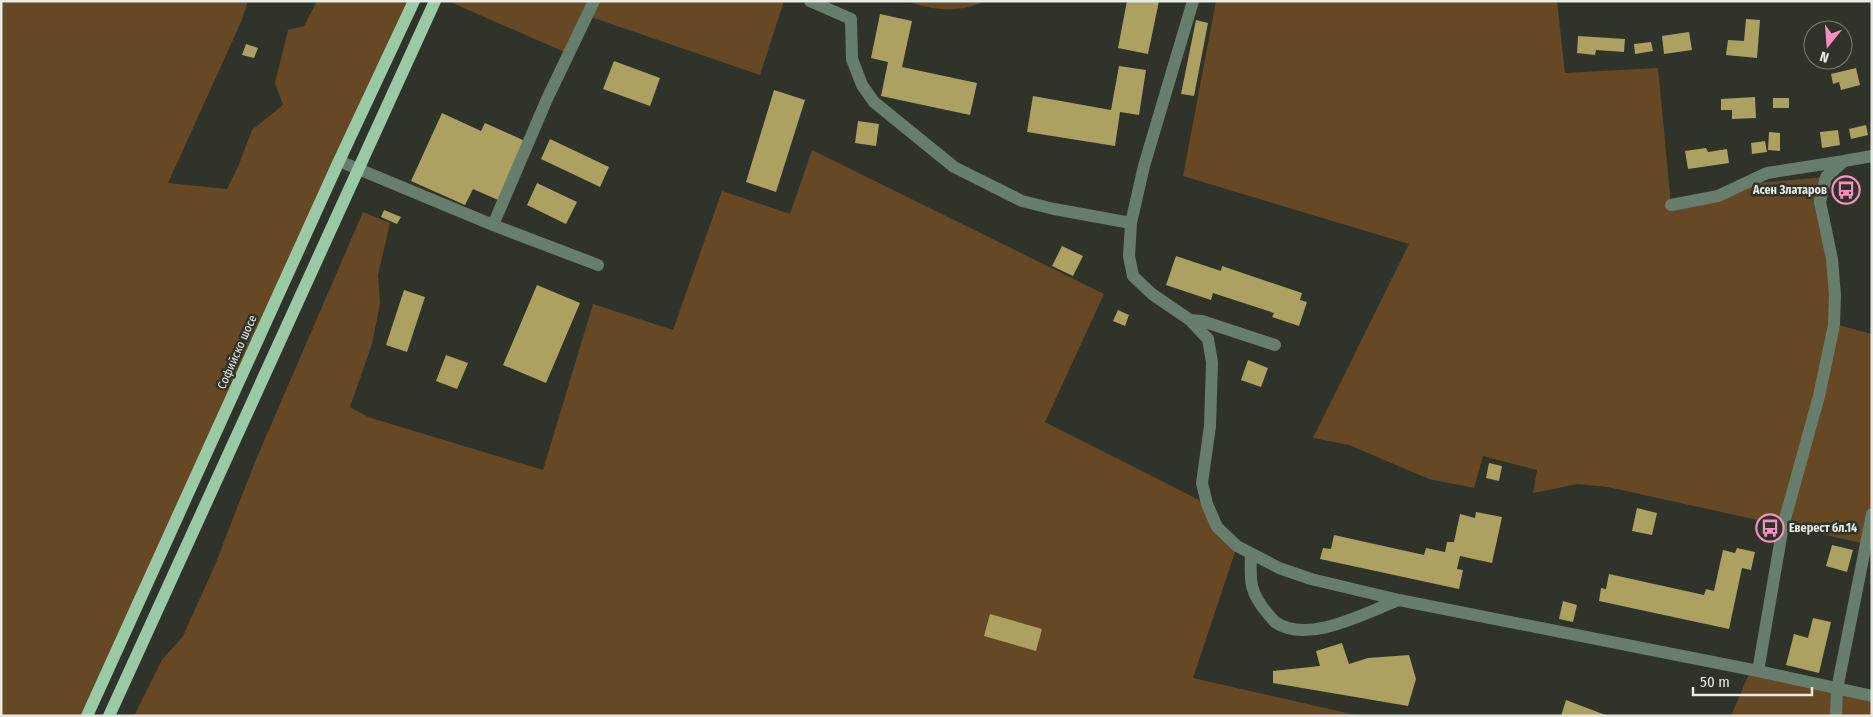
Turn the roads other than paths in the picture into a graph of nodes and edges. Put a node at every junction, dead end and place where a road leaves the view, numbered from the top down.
1 (414, 1) edge
2 (435, 1) edge
3 (594, 1) edge
4 (810, 1) edge
5 (1193, 1) edge
6 (1872, 156) edge
7 (339, 161) junction
8 (1844, 162) junction
9 (357, 169) junction
10 (1671, 204) dead end
11 (1132, 223) junction
12 (493, 225) junction
13 (598, 266) dead end
14 (1190, 320) junction
15 (1275, 345) dead end
16 (1872, 514) edge
17 (1251, 554) junction
18 (1399, 600) junction
19 (1758, 671) junction
20 (1836, 689) junction
21 (1872, 696) edge
22 (87, 716) edge
23 (110, 716) edge
24 (1836, 716) edge

1 - 7 main road, Софийско шосе
2 - 9 main road
3 - 12 street
4 - 11 street
5 - 11 street
6 - 8 street
7 - 9 street
7 - 22 main road, Софийско шосе
8 - 10 street
8 - 19 street
9 - 12 street
9 - 23 main road
11 - 14 street
12 - 13 street
14 - 15 street
14 - 17 street
16 - 20 street
17 - 18 street
17 - 18 street
18 - 19 street
19 - 20 street
20 - 21 street
20 - 24 street

